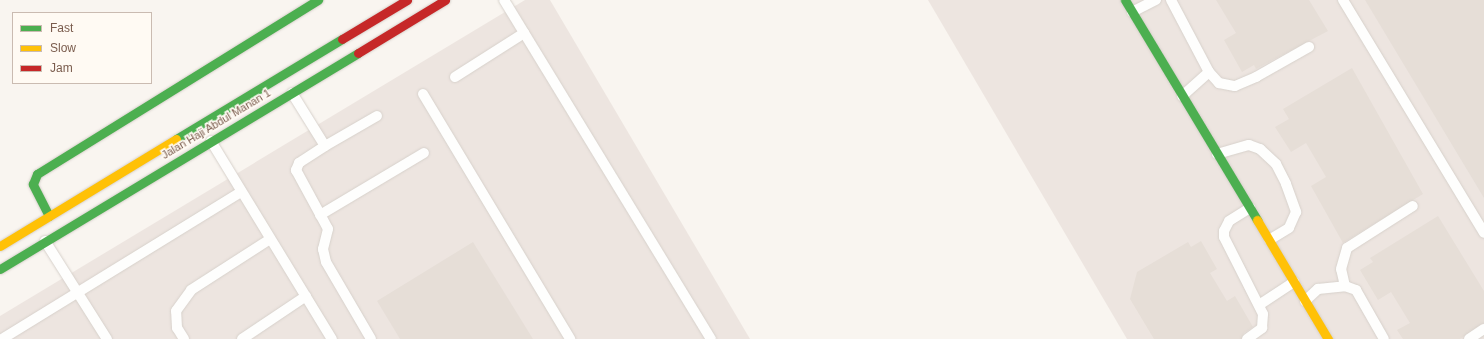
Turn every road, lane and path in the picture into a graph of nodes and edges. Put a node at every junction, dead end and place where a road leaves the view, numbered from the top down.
1 (318, 0) edge
2 (407, 0) edge
3 (445, 0) edge
4 (504, 0) edge
5 (1125, 0) edge
6 (1156, 0) edge
7 (1171, 0) edge
8 (1343, 0) edge
9 (1132, 12) junction
10 (524, 33) junction
11 (1309, 47) dead end
12 (1209, 72) junction
13 (455, 77) dead end
14 (292, 93) junction
15 (423, 94) dead end
16 (1182, 96) junction
17 (377, 116) dead end
18 (211, 142) junction
19 (325, 146) junction
20 (424, 153) dead end
21 (1217, 154) junction
22 (241, 192) junction
23 (1413, 206) dead end
24 (1250, 208) junction
25 (320, 215) junction
26 (49, 216) junction
27 (1484, 234) edge
28 (270, 239) junction
29 (1269, 240) junction
30 (45, 241) junction
31 (0, 246) edge
32 (0, 269) edge
33 (1294, 282) junction
34 (1345, 286) junction
35 (78, 292) junction
36 (306, 296) junction
37 (1305, 301) junction
38 (1259, 305) junction
39 (1484, 329) edge
40 (2, 339) edge
41 (107, 339) edge
42 (184, 339) edge
43 (242, 339) edge
44 (332, 339) edge
45 (371, 339) edge
46 (570, 339) edge
47 (711, 339) edge
48 (1247, 339) edge
49 (1328, 339) edge
50 (1384, 339) edge
51 (1469, 339) edge

1 - 26 street
2 - 26 street, Jalan Haji Abdul Manan 1
3 - 14 street, Jalan Haji Abdul Manan 1
4 - 10 lane
5 - 9 street
6 - 9 lane
7 - 12 lane
8 - 27 lane
9 - 16 street
10 - 13 lane
10 - 47 lane
11 - 12 lane
12 - 16 lane
14 - 18 street, Jalan Haji Abdul Manan 1
14 - 19 lane
15 - 46 lane
16 - 21 street
17 - 19 lane
18 - 22 lane
18 - 30 street, Jalan Haji Abdul Manan 1
19 - 25 lane
20 - 25 lane
21 - 24 street
21 - 29 lane
22 - 28 lane
22 - 35 lane
23 - 34 lane
24 - 29 street
24 - 38 lane
25 - 45 lane
26 - 31 street, Jalan Haji Abdul Manan 1
28 - 36 lane
28 - 42 lane
29 - 33 street
30 - 32 street, Jalan Haji Abdul Manan 1
30 - 35 lane
33 - 37 street
33 - 38 lane
34 - 37 lane
34 - 50 lane
35 - 40 lane
35 - 41 lane
36 - 43 lane
36 - 44 lane
37 - 49 street
38 - 48 lane
39 - 51 lane

